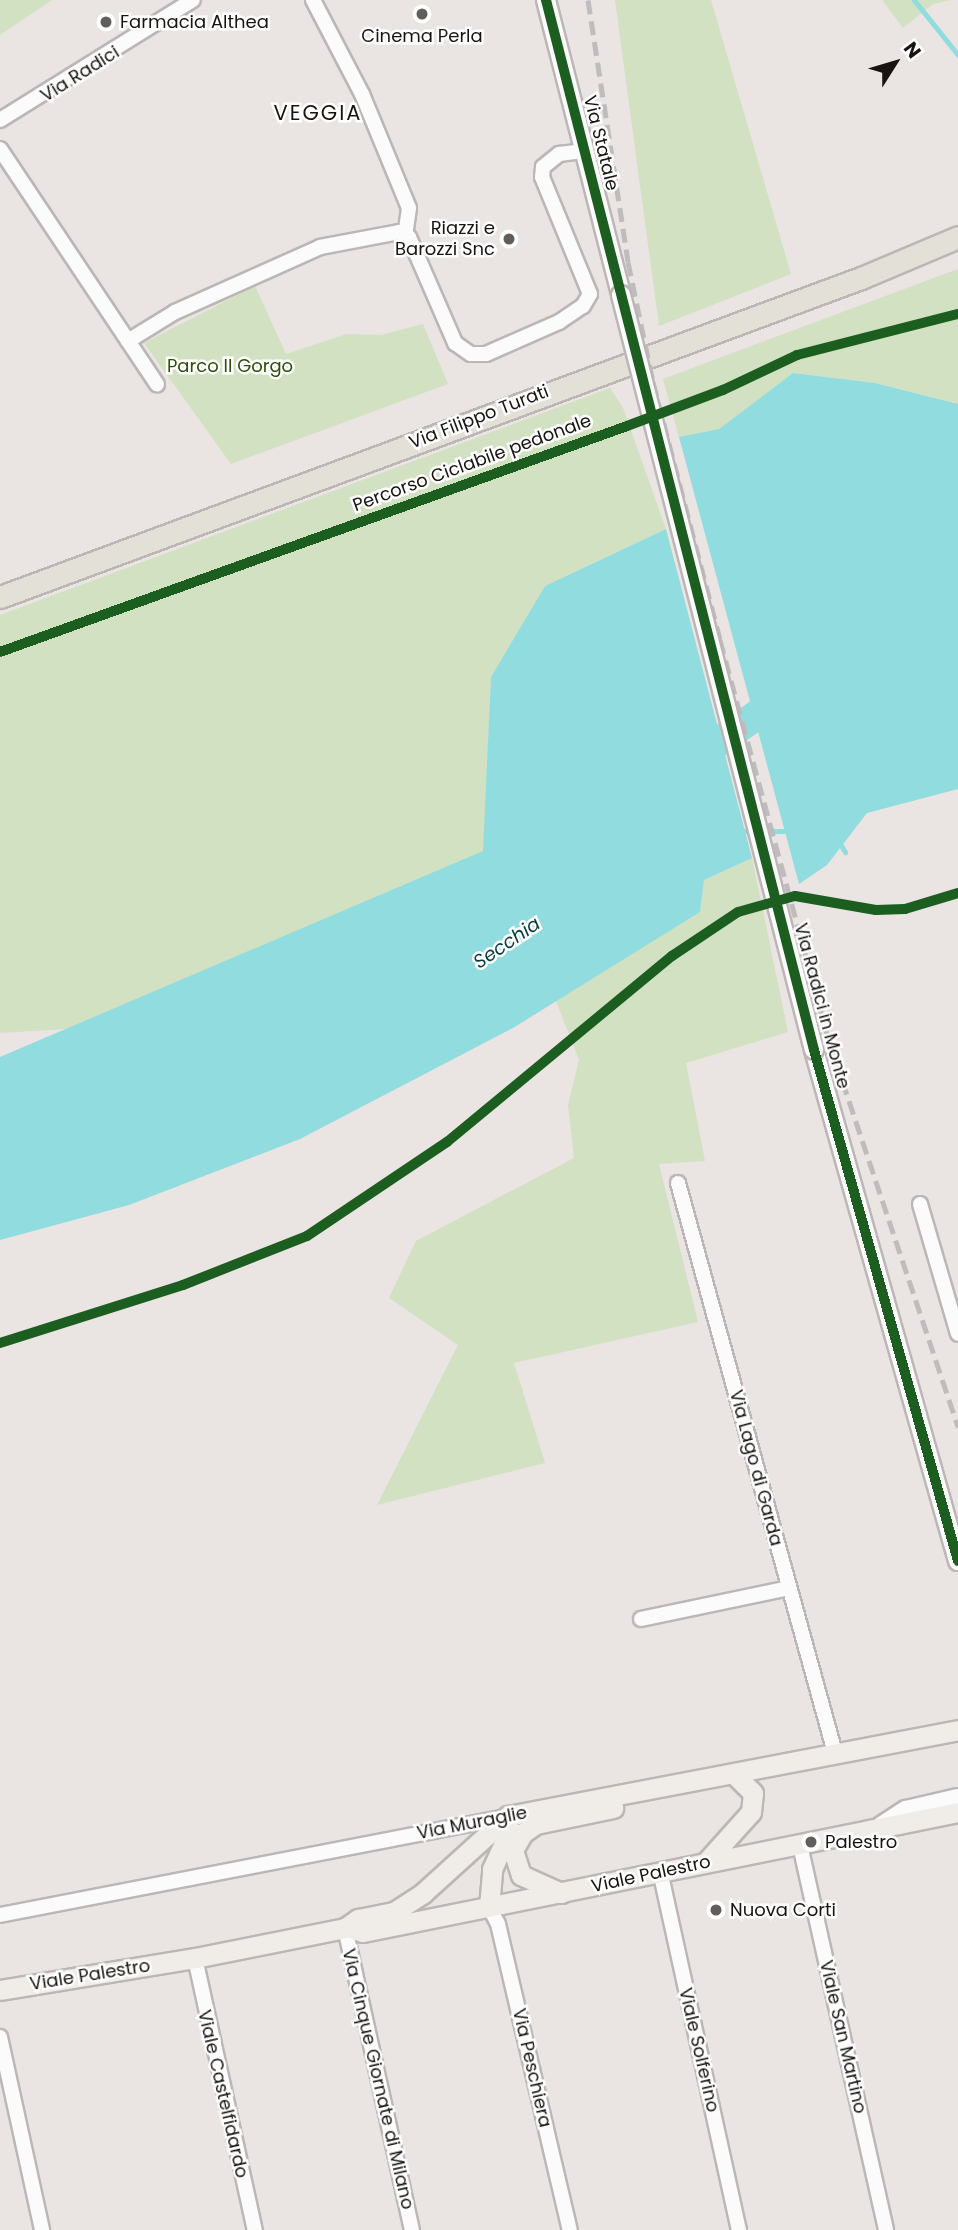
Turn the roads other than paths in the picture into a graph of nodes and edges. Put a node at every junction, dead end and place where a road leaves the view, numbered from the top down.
1 (193, 0) edge
2 (313, 0) edge
3 (546, 0) edge
4 (0, 120) edge
5 (0, 149) edge
6 (585, 151) junction
7 (405, 235) junction
8 (958, 237) edge
9 (621, 295) joint
10 (128, 341) junction
11 (157, 384) dead end
12 (0, 597) edge
13 (678, 1184) dead end
14 (920, 1204) dead end
15 (957, 1330) edge
16 (958, 1561) edge
17 (789, 1588) junction
18 (641, 1619) dead end
19 (953, 1726) edge
20 (835, 1753) junction
21 (734, 1774) junction
22 (665, 1789) junction
23 (958, 1798) edge
24 (595, 1801) junction
25 (958, 1812) edge
26 (508, 1816) junction
27 (875, 1829) junction
28 (800, 1845) junction
29 (706, 1862) junction
30 (660, 1871) junction
31 (561, 1893) junction
32 (489, 1907) junction
33 (0, 1915) edge
34 (345, 1928) junction
35 (195, 1958) junction
36 (0, 1990) edge
37 (0, 2037) edge
38 (42, 2230) edge
39 (254, 2230) edge
40 (412, 2230) edge
41 (570, 2230) edge
42 (739, 2230) edge
43 (886, 2230) edge

1 - 4 street, Via Radici
2 - 7 street
3 - 6 street, Via Statale
5 - 10 street
6 - 7 street
6 - 9 street, Via Statale
7 - 10 street
8 - 12 main road, Via Filippo Turati
9 - 16 street, Via Radici in Monte, bridge
10 - 11 street
13 - 17 street, Via Lago di Garda
14 - 15 street
17 - 18 street
17 - 20 street, Via Lago di Garda
19 - 20 main road, Via Muraglie
20 - 21 main road, Via Muraglie
21 - 22 main road, Via Muraglie
21 - 29 main road
22 - 24 main road, Via Muraglie
22 - 31 main road
23 - 27 street
24 - 26 main road, Via Muraglie
24 - 32 main road
25 - 27 main road, Viale Palestro
26 - 33 street, Via Muraglie
26 - 34 main road, Viale Palestro
27 - 28 main road, Viale Palestro
28 - 29 main road, Viale Palestro
28 - 43 street, Viale San Martino
29 - 30 main road, Viale Palestro
30 - 31 main road, Viale Palestro
30 - 42 street, Viale Solferino
31 - 32 main road, Viale Palestro
32 - 34 main road, Viale Palestro
32 - 41 street, Via Peschiera
34 - 35 main road, Viale Palestro
34 - 40 street, Via Cinque Giornate di Milano
35 - 36 main road, Viale Palestro
35 - 39 street, Viale Castelfidardo
37 - 38 street

